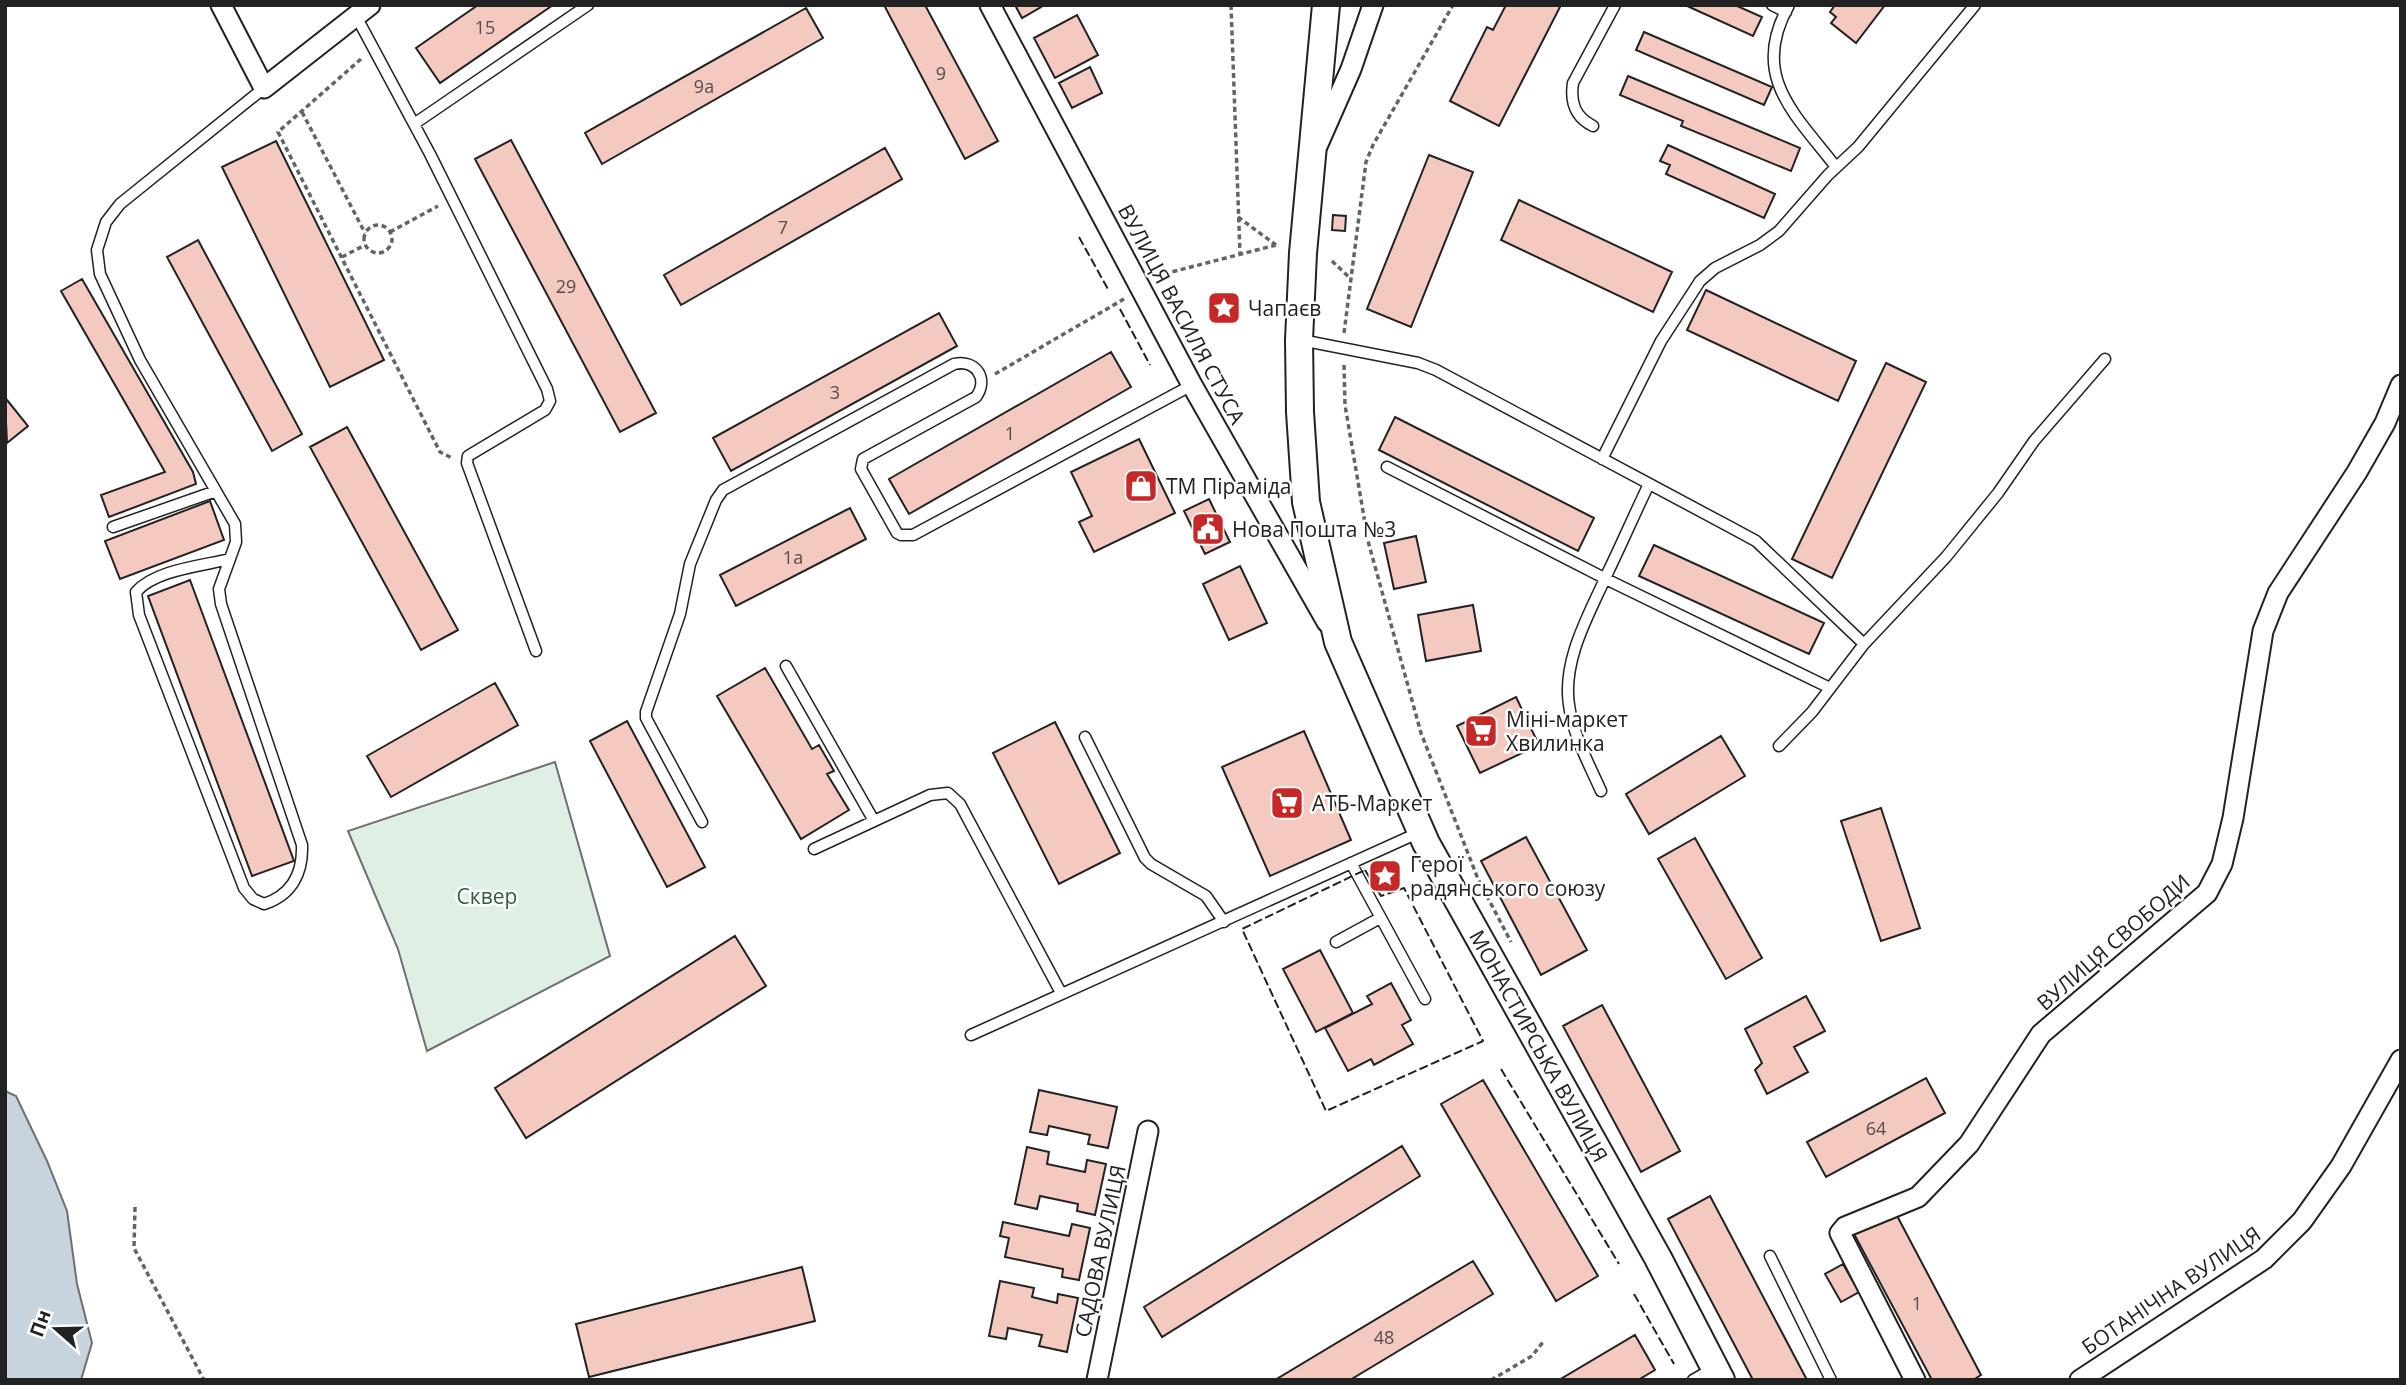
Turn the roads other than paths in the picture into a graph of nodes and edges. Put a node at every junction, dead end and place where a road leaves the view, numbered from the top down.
1 (221, 5) edge
2 (588, 5) edge
3 (990, 5) edge
4 (1326, 5) edge
5 (1373, 5) edge
6 (1615, 5) edge
7 (1772, 5) edge
8 (1975, 5) edge
9 (1788, 8) edge
10 (363, 11) edge
11 (264, 89) junction
12 (414, 124) junction
13 (1593, 126) dead end
14 (1310, 162) junction
15 (1836, 167) junction
16 (1299, 340) junction
17 (2105, 359) dead end
18 (1192, 385) junction
19 (2401, 385) edge
20 (1602, 459) junction
21 (1387, 467) dead end
22 (1649, 484) junction
23 (216, 491) junction
24 (113, 527) dead end
25 (230, 559) junction
26 (1605, 579) junction
27 (1338, 642) junction
28 (1864, 644) junction
29 (536, 651) dead end
30 (786, 666) dead end
31 (1830, 688) junction
32 (1085, 737) dead end
33 (1779, 747) dead end
34 (1601, 791) dead end
35 (874, 821) junction
36 (702, 822) dead end
37 (1421, 831) junction
38 (814, 849) dead end
39 (1351, 863) junction
40 (1380, 918) junction
41 (1224, 922) junction
42 (1336, 942) dead end
43 (1060, 993) junction
44 (1425, 999) dead end
45 (971, 1035) dead end
46 (2401, 1060) edge
47 (1148, 1131) dead end
48 (1770, 1256) dead end
49 (1710, 1376) edge
50 (1097, 1380) edge
51 (1831, 1380) edge
52 (1915, 1380) edge
53 (2080, 1380) edge

1 - 11 street
2 - 12 lane
3 - 18 street, ВУЛИЦЯ ВАСИЛЯ СТУСА
4 - 14 main road, МОНАСТИРСЬКА ВУЛИЦЯ
5 - 14 street
6 - 13 lane
7 - 9 lane
8 - 15 lane
9 - 15 lane
10 - 11 street
10 - 12 lane
11 - 23 lane
12 - 29 lane
14 - 16 main road, МОНАСТИРСЬКА ВУЛИЦЯ
15 - 20 lane
16 - 20 lane
16 - 27 main road, МОНАСТИРСЬКА ВУЛИЦЯ
17 - 28 lane
18 - 27 street, ВУЛИЦЯ ВАСИЛЯ СТУСА
18 - 36 lane
19 - 52 street, ВУЛИЦЯ СВОБОДИ
20 - 22 lane
21 - 26 lane
22 - 26 lane
22 - 28 lane
23 - 24 lane
23 - 25 lane
25 - 25 lane
26 - 31 lane
26 - 34 lane
27 - 37 main road, МОНАСТИРСЬКА ВУЛИЦЯ
28 - 31 lane
30 - 35 lane
31 - 33 lane
32 - 41 lane
35 - 38 lane
35 - 43 lane
37 - 39 lane
37 - 49 main road, МОНАСТИРСЬКА ВУЛИЦЯ
39 - 40 lane
39 - 41 lane
40 - 42 lane
40 - 44 lane
41 - 43 lane
43 - 45 lane
46 - 53 street, БОТАНІЧНА ВУЛИЦЯ
47 - 50 street, САДОВА ВУЛИЦЯ
48 - 51 lane

